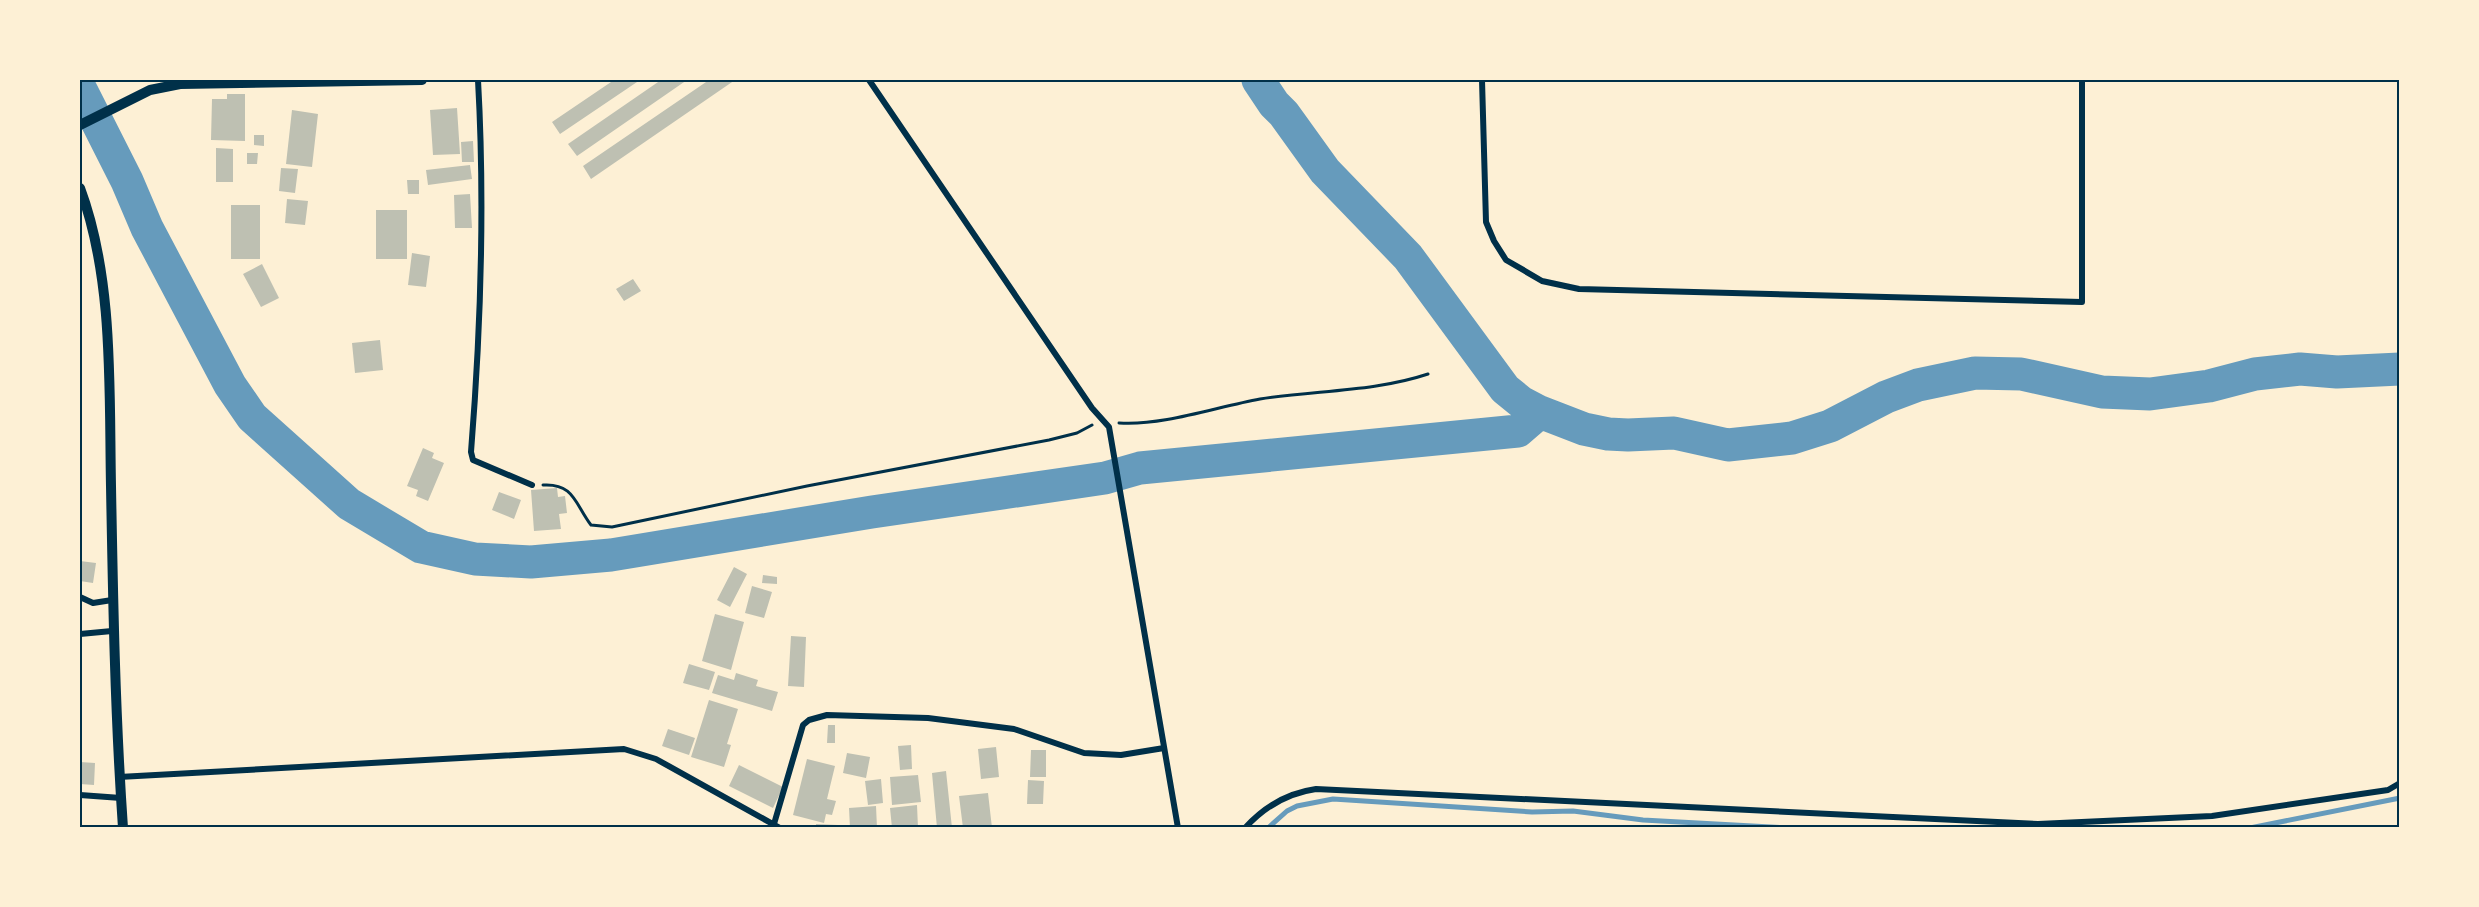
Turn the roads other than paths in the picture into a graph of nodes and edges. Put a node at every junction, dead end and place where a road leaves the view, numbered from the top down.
1 (422, 80) edge
2 (478, 80) edge
3 (869, 80) edge
4 (1482, 80) edge
5 (2082, 80) edge
6 (164, 83) edge
7 (80, 125) edge
8 (80, 188) edge
9 (532, 485) road end
10 (80, 597) edge
11 (112, 600) junction
12 (112, 631) junction
13 (80, 634) edge
14 (1164, 748) junction
15 (119, 777) junction
16 (2400, 783) edge
17 (80, 795) edge
18 (121, 798) junction
19 (777, 826) edge
20 (2038, 826) edge
21 (123, 828) edge
22 (1178, 828) edge
23 (1245, 828) edge

1 - 6 street
2 - 9 street
3 - 14 street
4 - 5 street
6 - 7 street
8 - 11 street
10 - 11 street
11 - 12 street
12 - 13 street
12 - 15 street
14 - 19 street
14 - 22 street
15 - 18 street
15 - 19 street
16 - 20 street
17 - 18 street
18 - 21 street
20 - 23 street

